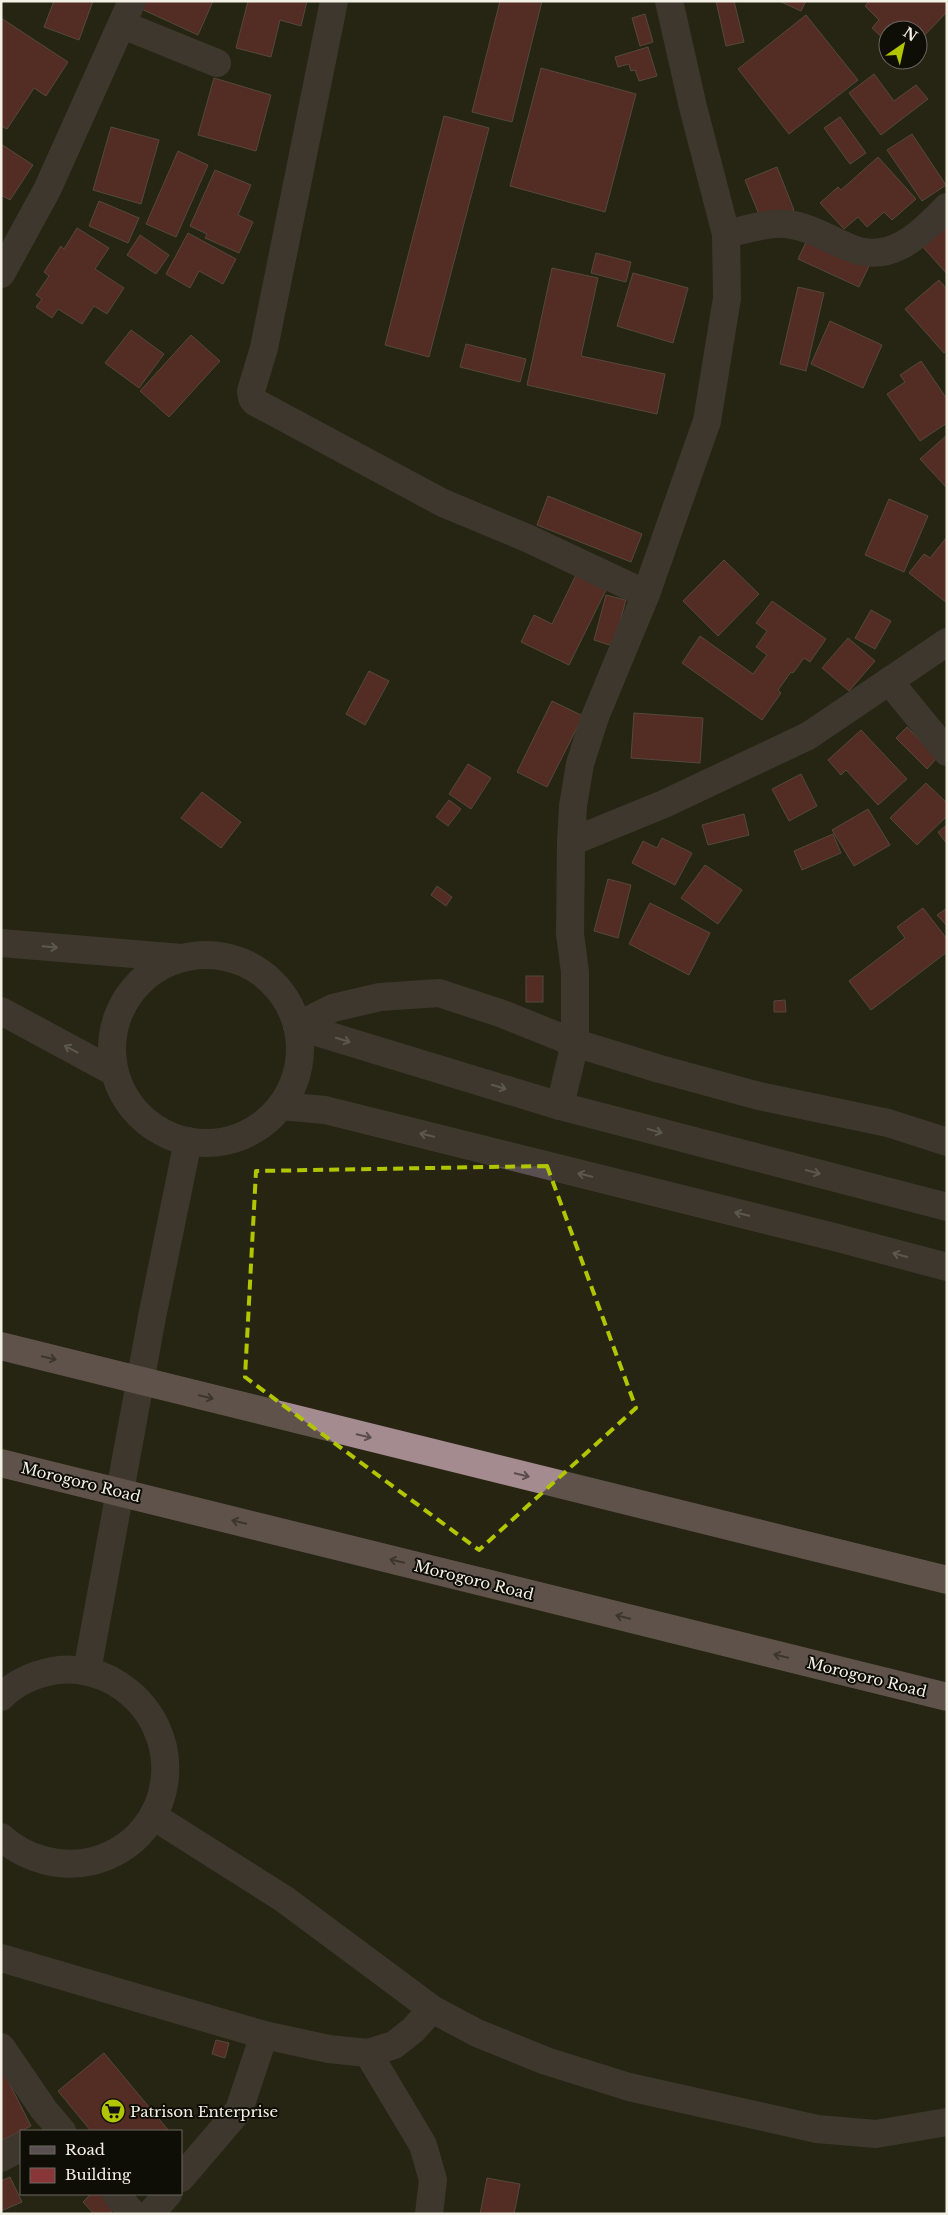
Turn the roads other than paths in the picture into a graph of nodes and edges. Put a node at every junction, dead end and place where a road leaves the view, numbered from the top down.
1 (334, 1) edge
2 (669, 1) edge
3 (127, 13) edge
4 (217, 62) dead end
5 (947, 208) edge
6 (726, 234) junction
7 (1, 274) edge
8 (646, 594) junction
9 (947, 642) edge
10 (889, 681) junction
11 (947, 752) edge
12 (571, 842) junction
13 (1, 943) edge
14 (182, 958) junction
15 (1, 1011) edge
16 (297, 1026) junction
17 (575, 1043) junction
18 (114, 1072) junction
19 (281, 1106) junction
20 (560, 1106) junction
21 (188, 1141) junction
22 (947, 1142) edge
23 (947, 1207) edge
24 (947, 1267) edge
25 (1, 1346) edge
26 (1, 1462) edge
27 (947, 1580) edge
28 (87, 1671) junction
29 (1, 1696) edge
30 (947, 1697) edge
31 (153, 1816) junction
32 (1, 1837) edge
33 (1, 1958) edge
34 (432, 2009) junction
35 (264, 2035) junction
36 (1, 2047) edge
37 (368, 2053) junction
38 (947, 2122) edge
39 (57, 2130) edge
40 (20, 2148) edge
41 (1, 2158) edge
42 (182, 2177) edge
43 (117, 2195) edge
44 (167, 2195) edge
45 (132, 2214) edge
46 (150, 2214) edge
47 (429, 2214) edge

1 - 8 street
2 - 6 street
3 - 4 street
3 - 7 street
5 - 6 street
6 - 8 street
8 - 12 street
9 - 10 street
10 - 11 street
10 - 12 street
12 - 17 street
13 -> 14 street
14 - 16 street
14 - 18 street
18 -> 15 street
16 - 17 street
16 - 19 street
16 -> 20 street
17 - 20 street
17 - 22 street
18 - 21 street
19 - 21 street
24 -> 19 street
20 -> 23 street
21 - 28 street
25 -> 27 highway
30 -> 26 highway, Morogoro Road
28 - 29 street
28 - 31 street
31 - 32 street
31 - 34 street
33 - 35 street
34 - 37 street
34 - 38 street
35 - 37 street
35 - 42 street
36 - 39 street
37 - 47 street
40 - 41 street
43 - 45 street
44 - 46 street

